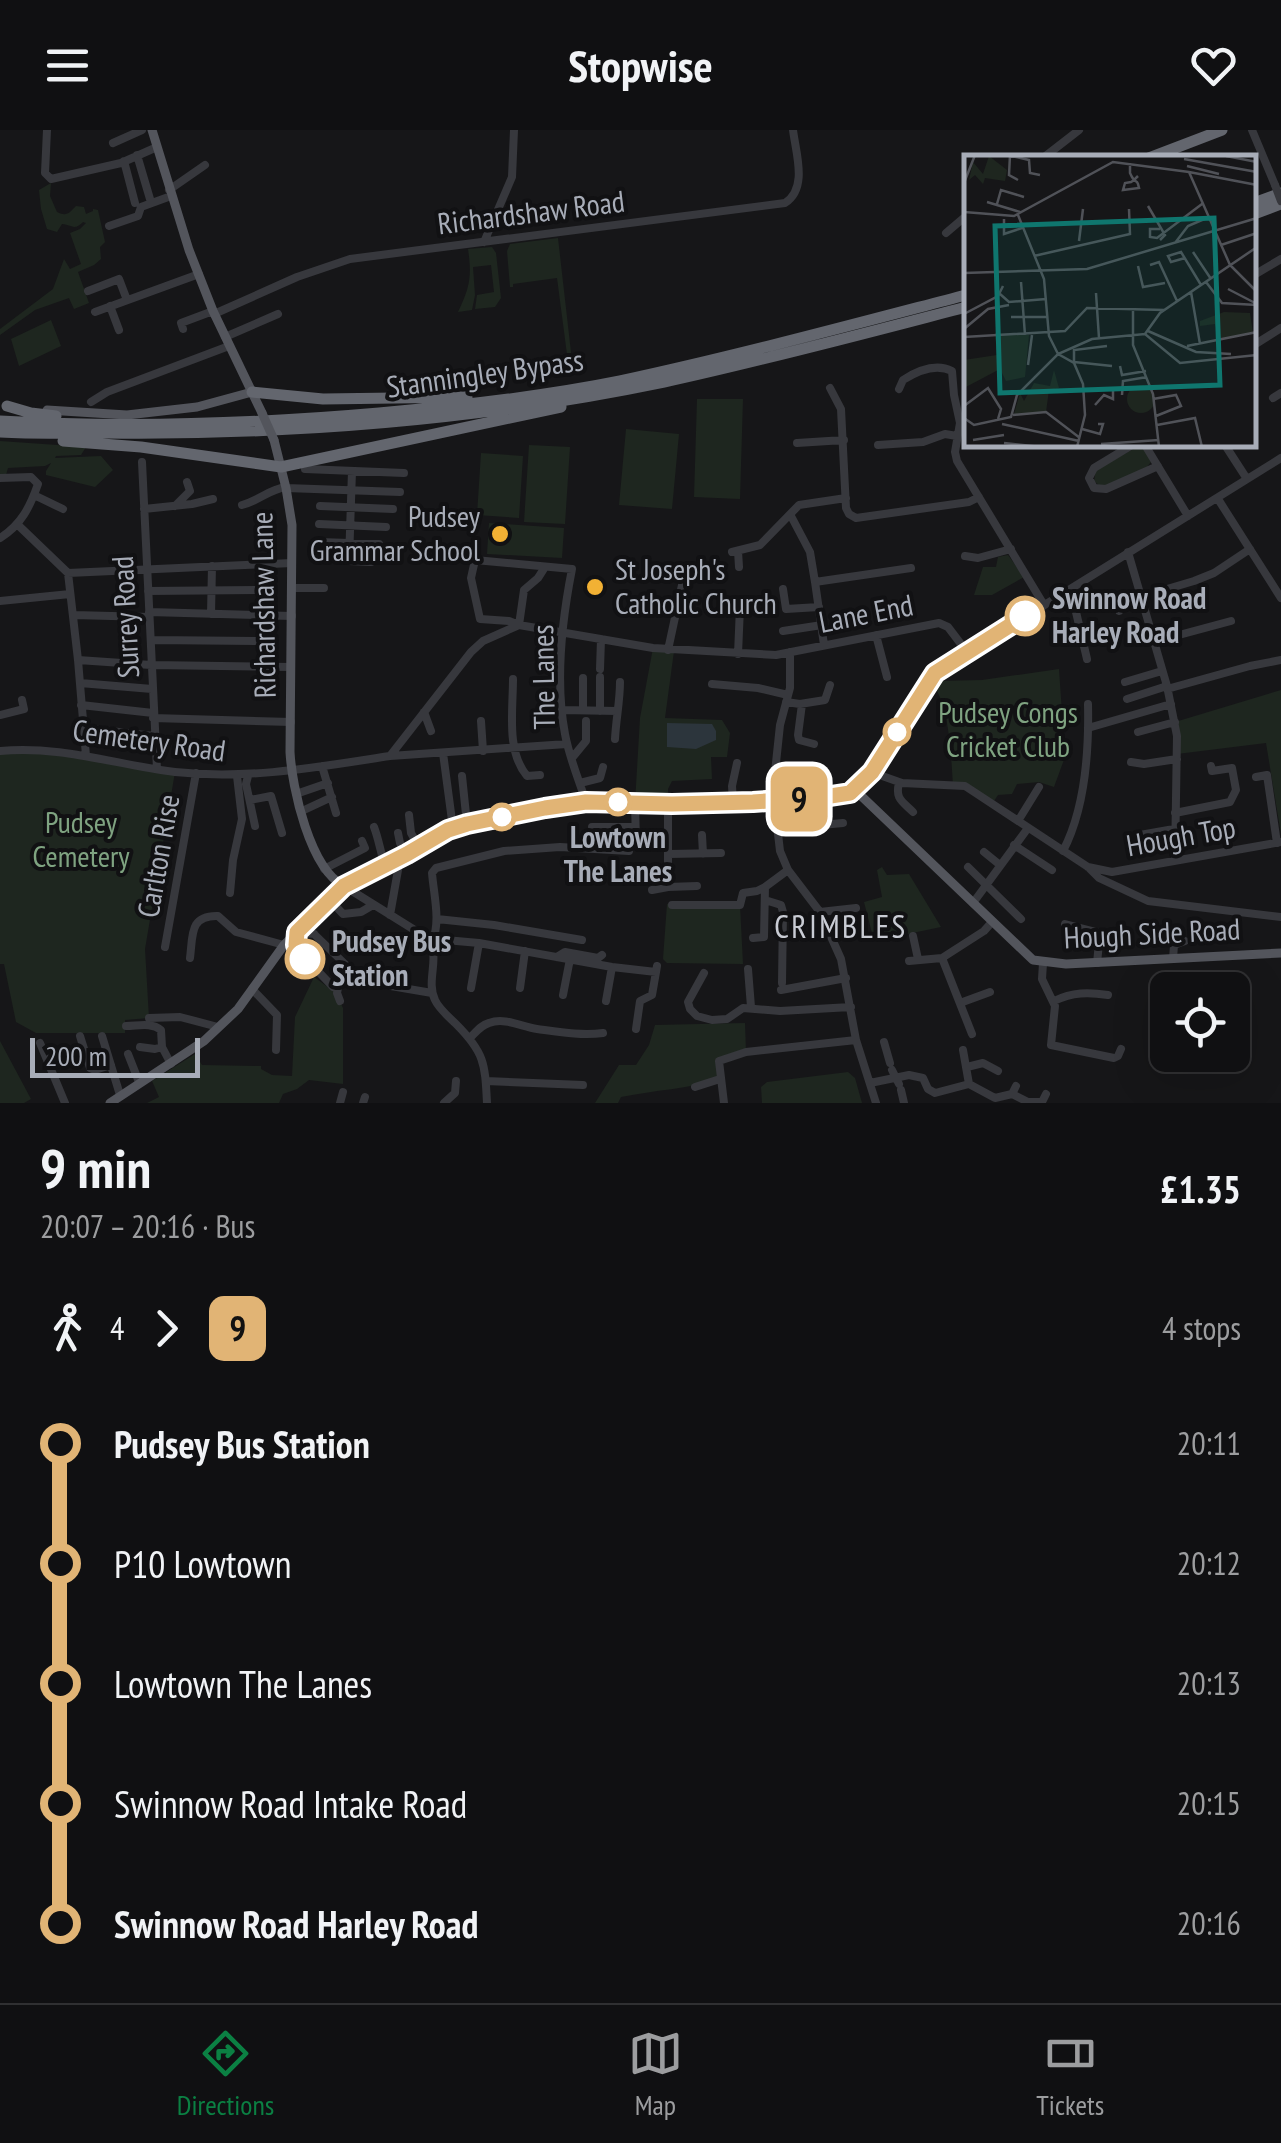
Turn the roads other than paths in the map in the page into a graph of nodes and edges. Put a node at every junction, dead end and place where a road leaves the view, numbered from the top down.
1 (47, 130) edge
2 (514, 130) edge
3 (793, 130) edge
4 (1079, 130) edge
5 (1222, 130) edge
6 (1253, 130) edge
7 (150, 131) edge
8 (112, 144) dead end
9 (157, 147) junction
10 (1047, 155) edge
11 (1156, 155) edge
12 (137, 156) junction
13 (124, 162) junction
14 (205, 165) dead end
15 (1278, 189) edge
16 (170, 193) junction
17 (150, 199) dead end
18 (1256, 202) edge
19 (1281, 202) edge
20 (135, 203) dead end
21 (1256, 213) edge
22 (964, 218) edge
23 (109, 226) dead end
24 (946, 233) dead end
25 (484, 242) junction
26 (1281, 259) edge
27 (199, 274) junction
28 (1256, 274) edge
29 (88, 291) dead end
30 (964, 296) edge
31 (127, 300) junction
32 (110, 306) junction
33 (964, 308) edge
34 (95, 312) dead end
35 (214, 312) junction
36 (278, 314) dead end
37 (1281, 328) edge
38 (183, 329) dead end
39 (119, 330) dead end
40 (227, 342) junction
41 (1256, 344) edge
42 (960, 361) dead end
43 (950, 369) junction
44 (662, 382) junction
45 (830, 388) dead end
46 (900, 389) dead end
47 (252, 392) junction
48 (506, 399) junction
49 (91, 402) dead end
50 (3, 406) edge
51 (132, 424) junction
52 (2, 429) edge
53 (957, 436) junction
54 (844, 440) junction
55 (797, 443) dead end
56 (878, 446) dead end
57 (1127, 448) edge
58 (1147, 448) edge
59 (1228, 448) edge
60 (1281, 458) edge
61 (142, 462) dead end
62 (281, 466) junction
63 (1158, 466) junction
64 (305, 469) dead end
65 (352, 471) junction
66 (404, 473) dead end
67 (0, 478) edge
68 (1247, 479) junction
69 (188, 482) dead end
70 (286, 487) junction
71 (351, 490) junction
72 (400, 492) dead end
73 (34, 495) junction
74 (980, 497) junction
75 (846, 498) junction
76 (1218, 498) junction
77 (212, 499) dead end
78 (176, 506) junction
79 (242, 506) dead end
80 (320, 506) dead end
81 (63, 508) dead end
82 (350, 508) junction
83 (144, 509) junction
84 (393, 509) dead end
85 (791, 516) junction
86 (1188, 516) junction
87 (320, 524) dead end
88 (18, 525) junction
89 (350, 526) junction
90 (386, 527) dead end
91 (0, 538) edge
92 (319, 542) dead end
93 (349, 542) junction
94 (378, 544) dead end
95 (1011, 548) junction
96 (1250, 550) junction
97 (1128, 552) junction
98 (965, 556) dead end
99 (371, 562) dead end
100 (292, 563) junction
101 (212, 566) junction
102 (697, 566) dead end
103 (739, 567) dead end
104 (545, 568) junction
105 (911, 568) dead end
106 (146, 569) junction
107 (68, 573) junction
108 (815, 582) junction
109 (292, 588) junction
110 (324, 588) dead end
111 (1278, 588) edge
112 (784, 589) dead end
113 (148, 590) junction
114 (211, 590) junction
115 (263, 590) dead end
116 (1064, 592) junction
117 (70, 594) junction
118 (1140, 595) junction
119 (1281, 598) edge
120 (0, 601) edge
121 (1044, 605) junction
122 (819, 606) junction
123 (740, 607) dead end
124 (1118, 612) dead end
125 (149, 614) junction
126 (211, 614) junction
127 (74, 615) junction
128 (292, 616) junction
129 (1230, 621) dead end
130 (520, 624) junction
131 (822, 625) junction
132 (562, 632) junction
133 (782, 632) dead end
134 (876, 635) junction
135 (601, 639) junction
136 (150, 640) junction
137 (261, 642) dead end
138 (1153, 642) junction
139 (824, 645) junction
140 (668, 650) junction
141 (790, 652) junction
142 (967, 652) junction
143 (738, 654) junction
144 (1087, 659) dead end
145 (78, 660) junction
146 (1281, 660) edge
147 (151, 665) junction
148 (290, 668) junction
149 (1162, 671) junction
150 (887, 676) dead end
151 (513, 678) dead end
152 (583, 678) dead end
153 (620, 682) dead end
154 (1125, 682) dead end
155 (80, 683) junction
156 (712, 684) dead end
157 (830, 684) dead end
158 (1167, 688) junction
159 (152, 690) junction
160 (787, 699) junction
161 (1127, 699) dead end
162 (22, 700) dead end
163 (802, 704) junction
164 (1088, 704) dead end
165 (1172, 704) junction
166 (82, 705) junction
167 (562, 710) junction
168 (582, 710) junction
169 (600, 710) junction
170 (616, 711) junction
171 (424, 712) junction
172 (0, 715) edge
173 (153, 716) junction
174 (480, 721) dead end
175 (291, 722) junction
176 (586, 722) dead end
177 (1175, 722) junction
178 (84, 728) junction
179 (1088, 728) junction
180 (431, 731) dead end
181 (1138, 732) dead end
182 (154, 736) junction
183 (615, 738) dead end
184 (567, 744) junction
185 (814, 744) dead end
186 (513, 748) junction
187 (482, 750) junction
188 (0, 751) edge
189 (443, 753) junction
190 (86, 756) junction
191 (390, 756) junction
192 (572, 758) junction
193 (1177, 759) junction
194 (736, 762) dead end
195 (1131, 762) dead end
196 (322, 766) junction
197 (1211, 766) dead end
198 (603, 767) dead end
199 (156, 769) junction
200 (291, 770) junction
201 (872, 772) junction
202 (196, 773) junction
203 (540, 775) dead end
204 (242, 776) junction
205 (462, 776) dead end
206 (1256, 776) dead end
207 (899, 782) junction
208 (328, 783) junction
209 (580, 784) junction
210 (1040, 786) dead end
211 (854, 790) junction
212 (296, 794) junction
213 (332, 797) junction
214 (250, 800) junction
215 (774, 800) junction
216 (586, 802) junction
217 (733, 802) junction
218 (642, 803) junction
219 (668, 804) junction
220 (302, 811) junction
221 (914, 812) dead end
222 (336, 813) dead end
223 (1175, 813) junction
224 (408, 815) dead end
225 (1018, 821) junction
226 (843, 823) dead end
227 (467, 824) junction
228 (255, 826) dead end
229 (374, 826) dead end
230 (592, 827) dead end
231 (635, 827) junction
232 (453, 828) junction
233 (1028, 828) junction
234 (778, 829) junction
235 (1174, 829) junction
236 (282, 833) dead end
237 (398, 833) dead end
238 (702, 834) dead end
239 (1140, 835) dead end
240 (362, 841) dead end
241 (636, 842) dead end
242 (1279, 842) edge
243 (1014, 846) junction
244 (420, 847) junction
245 (628, 851) dead end
246 (1063, 851) junction
247 (984, 852) dead end
248 (721, 853) dead end
249 (407, 854) junction
250 (669, 854) junction
251 (703, 856) junction
252 (396, 860) junction
253 (1174, 860) junction
254 (385, 864) junction
255 (1000, 865) junction
256 (968, 867) dead end
257 (1088, 867) junction
258 (324, 870) junction
259 (788, 870) junction
260 (1052, 870) dead end
261 (986, 884) junction
262 (344, 886) junction
263 (697, 886) dead end
264 (668, 887) junction
265 (765, 887) junction
266 (652, 890) dead end
267 (230, 893) dead end
268 (330, 900) junction
269 (765, 900) junction
270 (972, 903) junction
271 (373, 905) junction
272 (672, 905) dead end
273 (856, 908) dead end
274 (1012, 910) junction
275 (820, 912) junction
276 (390, 916) junction
277 (310, 917) junction
278 (1281, 917) edge
279 (437, 919) junction
280 (1021, 919) dead end
281 (995, 924) junction
282 (1065, 924) dead end
283 (297, 932) junction
284 (314, 934) junction
285 (913, 936) dead end
286 (753, 938) dead end
287 (582, 940) dead end
288 (433, 941) junction
289 (1184, 941) dead end
290 (478, 943) junction
291 (165, 947) dead end
292 (282, 947) junction
293 (298, 950) junction
294 (525, 951) junction
295 (1281, 952) edge
296 (602, 955) dead end
297 (557, 956) junction
298 (190, 958) dead end
299 (942, 958) junction
300 (1172, 958) junction
301 (570, 959) junction
302 (1043, 963) junction
303 (1096, 963) junction
304 (612, 967) junction
305 (748, 969) dead end
306 (704, 973) dead end
307 (350, 974) junction
308 (846, 978) junction
309 (338, 988) junction
310 (471, 988) dead end
311 (520, 988) dead end
312 (252, 989) junction
313 (432, 993) junction
314 (564, 994) dead end
315 (1108, 994) dead end
316 (987, 996) dead end
317 (1054, 1000) junction
318 (340, 1001) dead end
319 (606, 1001) dead end
320 (960, 1003) junction
321 (751, 1007) junction
322 (851, 1007) junction
323 (149, 1018) dead end
324 (126, 1026) dead end
325 (218, 1027) junction
326 (973, 1028) dead end
327 (636, 1029) dead end
328 (602, 1033) dead end
329 (80, 1036) dead end
330 (102, 1036) dead end
331 (470, 1038) junction
332 (856, 1040) junction
333 (884, 1042) dead end
334 (40, 1043) dead end
335 (140, 1046) dead end
336 (162, 1047) junction
337 (276, 1050) dead end
338 (963, 1050) dead end
339 (128, 1054) dead end
340 (1121, 1055) dead end
341 (171, 1064) junction
342 (111, 1065) junction
343 (967, 1067) junction
344 (998, 1070) dead end
345 (895, 1071) junction
346 (720, 1079) junction
347 (456, 1081) dead end
348 (486, 1081) junction
349 (139, 1082) junction
350 (870, 1083) junction
351 (970, 1084) junction
352 (582, 1085) dead end
353 (695, 1087) dead end
354 (342, 1092) dead end
355 (120, 1094) junction
356 (1044, 1100) edge
357 (65, 1103) edge
358 (110, 1103) edge
359 (340, 1103) edge
360 (444, 1103) edge
361 (486, 1103) edge
362 (724, 1103) edge
363 (876, 1103) edge
364 (904, 1103) edge

1 - 13 street
2 - 25 street
3 - 25 street, Richardshaw Road
4 - 10 street
5 - 11 highway
6 - 15 street
7 - 8 street
7 - 9 main road
9 - 12 street
9 - 16 main road
12 - 13 street
12 - 17 street
13 - 20 street
14 - 16 street
15 - 18 highway
15 - 19 street, bridge
16 - 23 street
16 - 27 main road
19 - 21 highway
22 - 24 street
25 - 35 street, Richardshaw Road
26 - 28 street
27 - 31 street
27 - 35 main road
29 - 31 street
30 - 48 highway, Stanningley Bypass
31 - 32 street
32 - 34 street
32 - 39 street
33 - 44 highway, Stanningley Bypass
35 - 38 street, Richardshaw Road
35 - 40 main road
36 - 40 street
37 - 41 street
40 - 47 main road
40 - 49 street
42 - 43 street
43 - 46 street
43 - 53 street
44 - 52 highway, Stanningley Bypass
44 - 62 highway
45 - 54 street
47 - 48 highway
47 - 50 main road
47 - 62 main road, Richardshaw Lane, bridge
48 - 51 highway, Stanningley Bypass
50 - 51 highway
51 - 52 highway, Stanningley Bypass
52 - 62 highway
53 - 56 street
53 - 74 street
54 - 55 street
54 - 75 street
57 - 63 street
58 - 63 street
59 - 68 street
60 - 68 street
61 - 83 street, Surrey Road
62 - 70 main road, Richardshaw Lane
63 - 86 street
64 - 65 street
65 - 66 street
65 - 71 street
67 - 73 street
68 - 76 street
69 - 78 street
70 - 71 street
70 - 79 street
70 - 100 main road, Richardshaw Lane
71 - 72 street
71 - 82 street
73 - 81 street
73 - 88 street
74 - 75 street
74 - 95 street
75 - 85 street
76 - 86 street
76 - 96 street
77 - 78 street
78 - 83 street
80 - 82 street
82 - 84 street
82 - 89 street
83 - 106 street, Surrey Road
85 - 103 street
85 - 108 street
86 - 97 street
87 - 89 street
88 - 91 street
88 - 107 street
89 - 90 street
89 - 93 street
92 - 93 street
93 - 94 street
93 - 99 street
95 - 98 street
95 - 121 street
96 - 111 street
96 - 118 street
97 - 116 street
97 - 118 street
100 - 101 street
100 - 109 main road, Richardshaw Lane
101 - 106 street
101 - 114 street
102 - 140 street
104 - 130 street
104 - 130 street
104 - 132 street, The Lanes
105 - 108 street
106 - 107 street
106 - 113 street, Surrey Road
107 - 117 street
108 - 122 street
109 - 110 street
109 - 128 main road, Richardshaw Lane
111 - 119 street
112 - 122 street
113 - 114 street
113 - 125 street, Surrey Road
114 - 115 street
114 - 126 street
116 - 121 street
116 - 144 street
117 - 120 street
117 - 127 street
118 - 124 street
118 - 138 street
121 - 142 street
122 - 131 street
123 - 143 street
125 - 126 street
125 - 127 street
125 - 136 street, Surrey Road
126 - 128 street
127 - 145 street
128 - 148 main road, Richardshaw Lane
129 - 138 street
130 - 132 street
130 - 171 street
131 - 133 street
131 - 139 street
132 - 135 street
132 - 167 street, The Lanes
134 - 139 street, Lane End
134 - 142 street, Lane End
134 - 150 street
135 - 140 street
135 - 169 street
136 - 137 street
136 - 147 street, Surrey Road
138 - 149 street
139 - 141 street, Lane End
140 - 143 street
141 - 143 street
141 - 160 street, Lane End
142 - 201 street
145 - 147 street
145 - 155 street
146 - 158 street
147 - 148 street
147 - 159 street, Surrey Road
148 - 175 main road, Richardshaw Lane
149 - 154 street
149 - 158 street
151 - 186 street
152 - 168 street
153 - 170 street
155 - 159 street
155 - 166 street
156 - 160 street
157 - 163 street
158 - 161 street
158 - 165 street
159 - 173 street, Surrey Road
160 - 163 street
160 - 215 street, Lane End
162 - 172 street
163 - 185 street
164 - 179 street
165 - 177 street
165 - 179 street
166 - 173 street
166 - 178 street
167 - 168 street
167 - 184 street, The Lanes
168 - 169 street
169 - 170 street
170 - 183 street
171 - 180 street
171 - 191 street
173 - 175 street
173 - 182 street, Surrey Road
174 - 187 street
175 - 200 main road, Richardshaw Lane
176 - 192 street
177 - 181 street
177 - 193 street
178 - 182 street
178 - 190 street
179 - 246 street
182 - 199 street, Surrey Road
184 - 186 street, Cemetery Road
184 - 192 street, The Lanes
186 - 187 street, Cemetery Road
186 - 203 street
187 - 189 street, Cemetery Road
188 - 190 street, Cemetery Road
189 - 191 street, Cemetery Road
189 - 232 street
190 - 199 street, Cemetery Road
191 - 196 street, Cemetery Road
192 - 209 street, The Lanes
193 - 195 street
193 - 223 street
194 - 217 street
196 - 200 street, Cemetery Road
196 - 208 street
197 - 223 street
198 - 209 street
199 - 202 street, Cemetery Road
200 - 204 street, Cemetery Road
200 - 212 main road, Richardshaw Lane
201 - 207 street
201 - 211 street
202 - 204 street, Cemetery Road
202 - 291 street, Carlton Rise
204 - 214 street
204 - 267 street
205 - 227 street
206 - 242 street
207 - 221 street
207 - 225 street
208 - 212 street
208 - 213 street
209 - 216 street, The Lanes
210 - 225 street
211 - 215 main road
211 - 270 main road, Hough Side Road
212 - 220 main road, Richardshaw Lane
213 - 220 street
213 - 222 street
214 - 228 street
214 - 236 street
215 - 217 main road
215 - 234 street, Lane End
216 - 218 main road
216 - 227 main road
217 - 219 main road
218 - 219 main road
218 - 231 street
219 - 250 street
220 - 258 main road, Richardshaw Lane
223 - 235 street
224 - 244 street
225 - 233 street
226 - 234 street
227 - 232 main road
229 - 254 street
230 - 231 street
231 - 241 street
232 - 244 main road
233 - 243 street
233 - 246 street
234 - 259 street, Lane End
235 - 239 street
235 - 253 street
237 - 249 street
238 - 251 street
240 - 258 street
242 - 253 street, Hough Top
243 - 255 street
243 - 260 street
244 - 249 main road
245 - 279 street
246 - 257 street
247 - 255 street
248 - 251 street
249 - 252 main road
250 - 251 street
250 - 264 street
252 - 254 main road
252 - 276 street
253 - 257 street, Hough Top
254 - 262 main road
255 - 261 street
256 - 261 street
257 - 278 street
258 - 262 main road
259 - 265 street
259 - 275 street
261 - 270 street
261 - 274 street
262 - 268 main road
262 - 271 street
263 - 264 street
264 - 266 street
265 - 269 street
265 - 272 street
268 - 271 street
268 - 277 main road
269 - 286 street
269 - 308 street
270 - 281 main road, Hough Side Road
271 - 276 street
273 - 275 street
274 - 280 street
274 - 281 street
275 - 308 street
276 - 288 street
277 - 283 main road
277 - 284 street
279 - 287 street
279 - 288 street
281 - 299 street
281 - 302 main road, Hough Side Road
282 - 303 street
283 - 284 street
283 - 292 main road
283 - 293 street
284 - 307 street
285 - 299 street
288 - 290 street
288 - 313 street
289 - 300 street
290 - 294 street
290 - 310 street
292 - 293 street
292 - 298 street
292 - 312 main road
293 - 309 street
294 - 297 street
294 - 311 street
295 - 300 main road, Hough Side Road
296 - 297 street
297 - 301 street
299 - 320 street
300 - 303 main road, Hough Side Road
301 - 304 street
301 - 314 street
302 - 303 main road, Hough Side Road
302 - 317 street
304 - 319 street
304 - 327 street
305 - 321 street
306 - 321 street
307 - 309 street
307 - 313 street
308 - 322 street
309 - 318 street
312 - 325 main road
312 - 337 street
313 - 331 street
315 - 317 street
316 - 320 street
317 - 340 street
320 - 326 street
321 - 322 street
322 - 332 street
323 - 325 street
324 - 336 street
325 - 341 main road
328 - 331 street
329 - 342 street
330 - 342 street
331 - 348 street
332 - 346 street
332 - 350 street
333 - 345 street
334 - 357 street
335 - 336 street
336 - 341 street
338 - 343 street
339 - 349 street
341 - 349 main road
342 - 355 street
343 - 344 street
343 - 351 street
345 - 350 street
345 - 351 street
345 - 364 street
346 - 353 street
346 - 362 street
347 - 360 street
348 - 352 street
348 - 361 street
349 - 355 main road
350 - 363 street
351 - 356 street
354 - 359 street
355 - 358 main road

